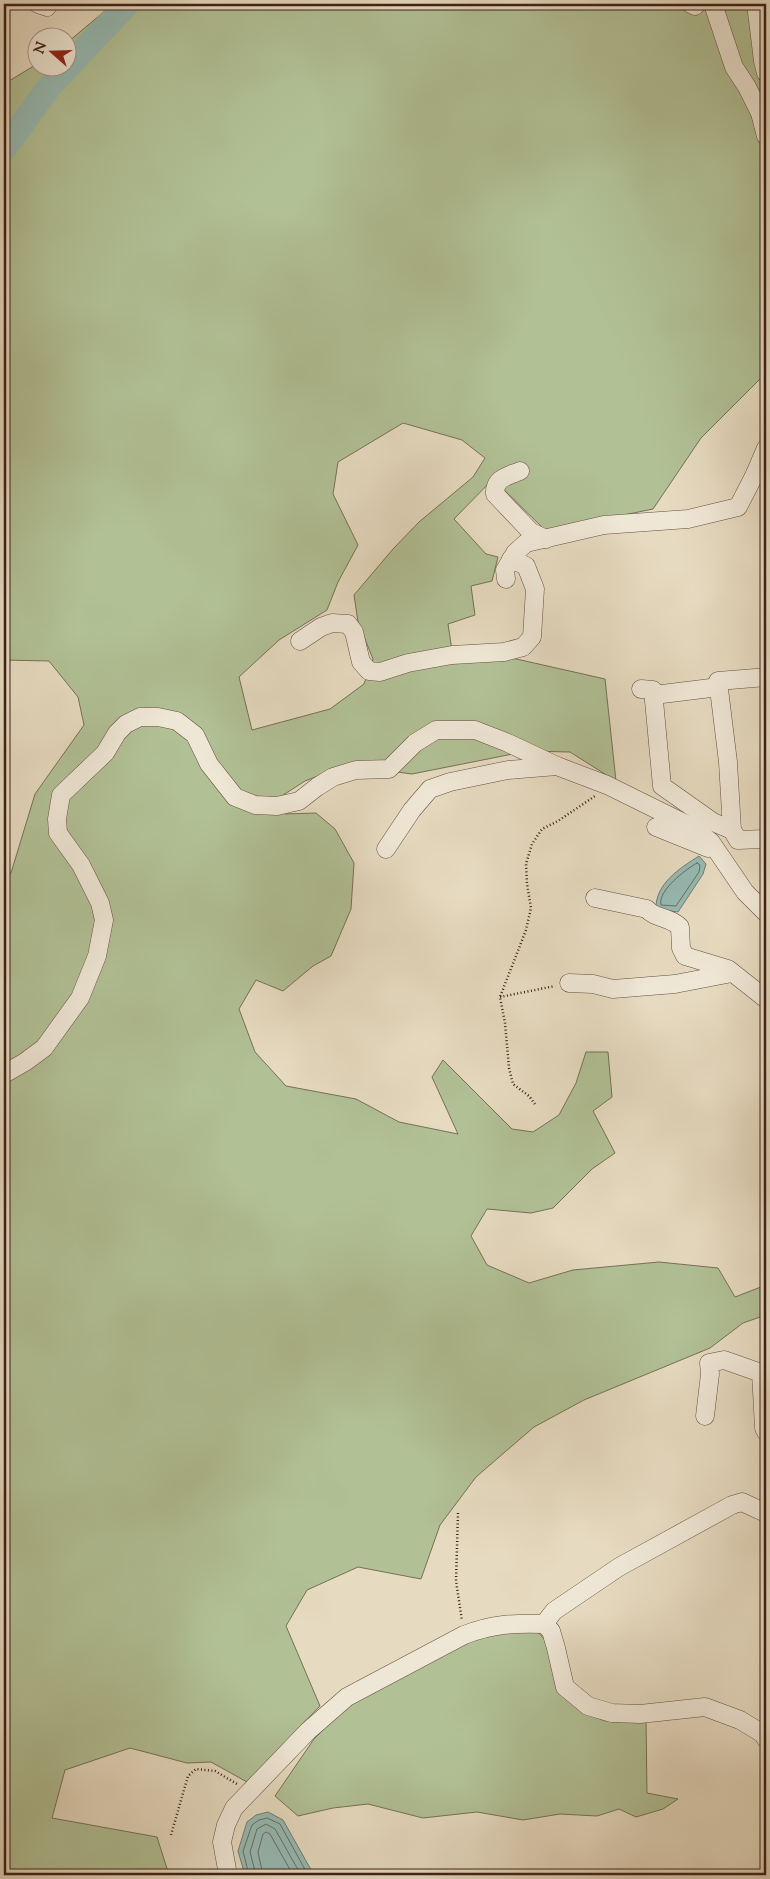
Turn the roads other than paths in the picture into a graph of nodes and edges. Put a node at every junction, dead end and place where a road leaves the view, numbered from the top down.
1 (38, 4) edge
2 (48, 4) edge
3 (713, 4) edge
4 (756, 4) edge
5 (766, 73) edge
6 (766, 136) edge
7 (766, 448) edge
8 (761, 469) edge
9 (520, 471) dead end
10 (546, 539) junction
11 (511, 559) junction
12 (506, 578) dead end
13 (300, 640) dead end
14 (766, 676) edge
15 (718, 687) junction
16 (557, 766) junction
17 (656, 827) dead end
18 (732, 830) junction
19 (766, 838) edge
20 (386, 849) dead end
21 (719, 854) junction
22 (595, 898) dead end
23 (766, 913) edge
24 (732, 973) junction
25 (569, 983) road end
26 (766, 999) edge
27 (4, 1074) edge
28 (705, 1416) dead end
29 (766, 1432) edge
30 (766, 1513) edge
31 (544, 1624) junction
32 (766, 1739) edge
33 (228, 1875) edge

1 - 2 street
3 - 6 street
4 - 5 street
7 - 8 street
8 - 10 street
9 - 10 street
10 - 11 street
11 - 12 street
11 - 13 street
14 - 15 street
15 - 18 street
15 - 18 street
16 - 20 street
16 - 21 street
16 - 27 street
17 - 21 street
18 - 19 street
21 - 23 street
22 - 24 street
24 - 25 street
24 - 26 street
28 - 29 street
30 - 31 street
31 - 32 street
31 - 33 street

